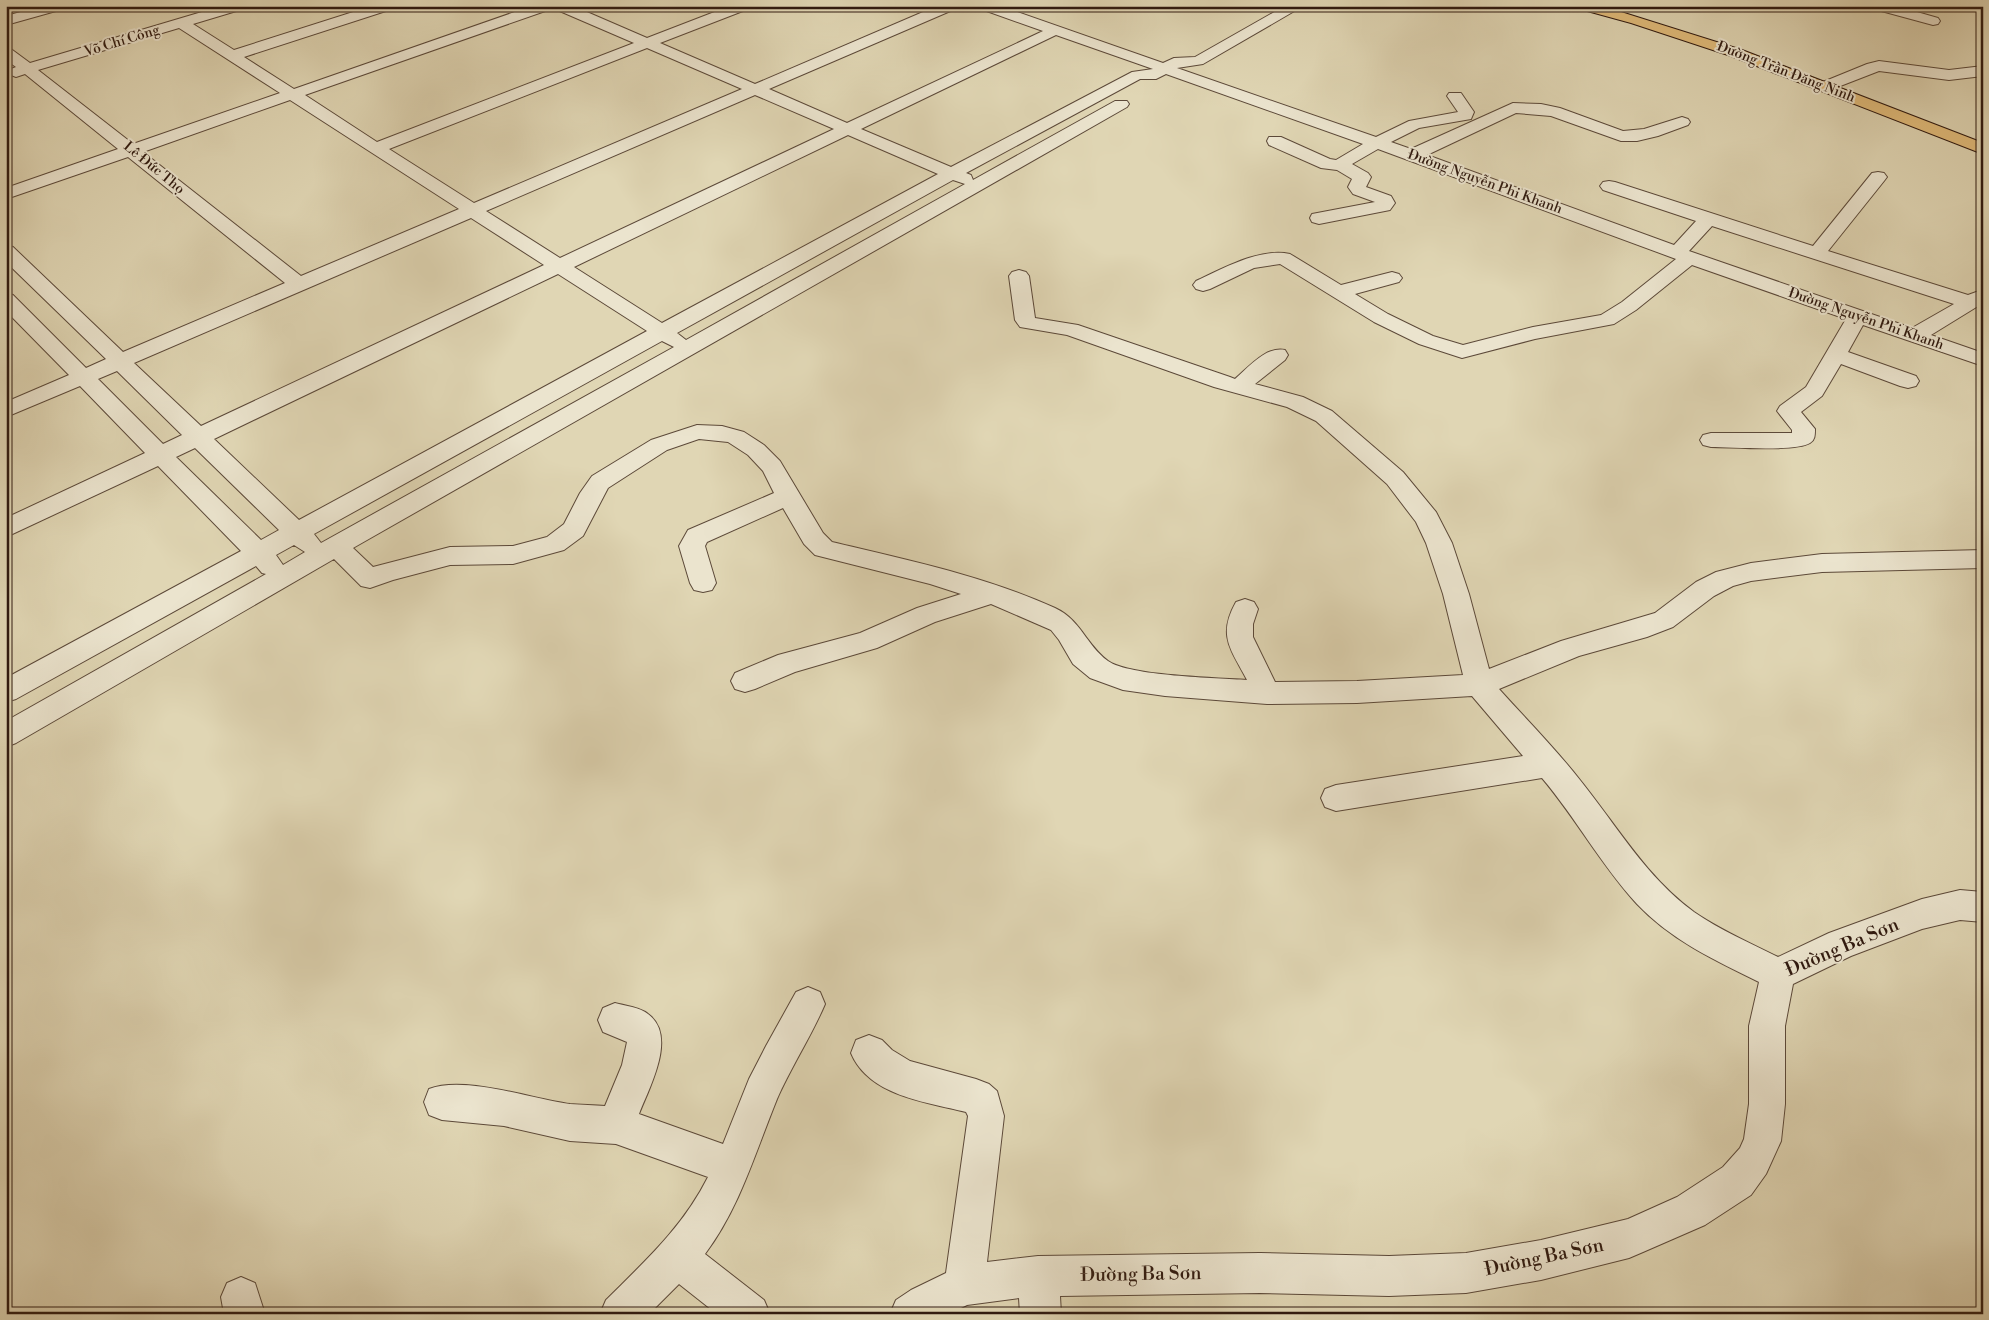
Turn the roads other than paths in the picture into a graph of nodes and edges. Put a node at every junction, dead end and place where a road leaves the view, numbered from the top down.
1 (58, 6) edge
2 (238, 6) edge
3 (387, 6) edge
4 (546, 6) edge
5 (560, 6) edge
6 (743, 6) edge
7 (950, 6) edge
8 (986, 6) edge
9 (1296, 6) edge
10 (1586, 6) edge
11 (1879, 6) edge
12 (6, 21) edge
13 (1933, 21) dead end
14 (181, 23) junction
15 (1054, 31) junction
16 (647, 43) junction
17 (1183, 48) dead end
18 (6, 52) edge
19 (232, 56) junction
20 (1165, 68) junction
21 (29, 69) junction
22 (1983, 71) edge
23 (6, 75) edge
24 (1949, 75) junction
25 (1983, 82) edge
26 (1824, 87) junction
27 (755, 89) junction
28 (292, 94) junction
29 (1455, 96) dead end
30 (1682, 122) dead end
31 (849, 129) junction
32 (1275, 141) dead end
33 (1376, 143) junction
34 (376, 148) junction
35 (1983, 149) edge
36 (132, 150) junction
37 (1412, 156) junction
38 (1341, 165) junction
39 (953, 173) junction
40 (1878, 176) dead end
41 (978, 185) junction
42 (1609, 186) dead end
43 (6, 194) edge
44 (474, 210) junction
45 (1318, 218) dead end
46 (1708, 219) junction
47 (6, 251) edge
48 (1817, 253) junction
49 (1684, 255) junction
50 (560, 266) junction
51 (1019, 276) dead end
52 (1392, 278) dead end
53 (300, 285) junction
54 (1203, 285) dead end
55 (1338, 292) junction
56 (6, 299) edge
57 (1976, 299) edge
58 (1858, 316) junction
59 (662, 332) junction
60 (1914, 336) junction
61 (688, 348) junction
62 (1277, 355) dead end
63 (1835, 355) junction
64 (1983, 360) edge
65 (121, 361) junction
66 (84, 376) junction
67 (1908, 381) dead end
68 (1238, 387) junction
69 (6, 410) edge
70 (198, 438) junction
71 (1711, 440) dead end
72 (161, 455) junction
73 (788, 496) junction
74 (6, 528) edge
75 (298, 533) junction
76 (328, 551) junction
77 (259, 554) junction
78 (1983, 559) edge
79 (282, 577) junction
80 (703, 583) dead end
81 (992, 594) junction
82 (1245, 609) dead end
83 (745, 681) dead end
84 (1480, 685) junction
85 (6, 691) edge
86 (1267, 693) junction
87 (6, 735) edge
88 (1548, 766) junction
89 (1336, 798) dead end
90 (1983, 906) edge
91 (1778, 974) junction
92 (808, 1004) dead end
93 (616, 1020) dead end
94 (869, 1053) dead end
95 (442, 1102) dead end
96 (616, 1125) junction
97 (733, 1167) junction
98 (678, 1258) junction
99 (964, 1284) junction
100 (1040, 1295) edge
101 (620, 1314) edge
102 (750, 1314) edge
103 (910, 1314) edge

1 - 12 street
2 - 14 street, Võ Chí Công
3 - 19 street
4 - 28 street
5 - 16 street
6 - 16 street
7 - 27 street
8 - 15 street, Đường Nguyễn Phi Khanh
9 - 20 street
10 - 26 main road, Đường Trần Đăng Ninh
11 - 13 street
14 - 19 street
14 - 21 street, Võ Chí Công
15 - 20 street, Đường Nguyễn Phi Khanh
15 - 31 street
16 - 27 street
16 - 34 street
17 - 20 street
18 - 21 street, Lê Đức Thọ
19 - 28 street
20 - 33 street, Đường Nguyễn Phi Khanh
20 - 39 street
20 - 41 street
21 - 23 street, Võ Chí Công
21 - 36 street, Lê Đức Thọ
22 - 24 street
24 - 25 street
24 - 26 street
26 - 35 main road, Đường Trần Đăng Ninh
27 - 31 street
27 - 44 street
28 - 34 street
28 - 36 street
29 - 33 street
30 - 37 street
31 - 39 street
31 - 50 street
32 - 38 street
33 - 37 street, Đường Nguyễn Phi Khanh
33 - 38 street
34 - 44 street
36 - 43 street
36 - 53 street, Lê Đức Thọ
37 - 49 street, Đường Nguyễn Phi Khanh
38 - 45 street
39 - 41 street
39 - 59 street
40 - 48 street
41 - 61 street
42 - 46 street
44 - 50 street
44 - 53 street
46 - 48 street
46 - 49 street
47 - 65 street
48 - 57 street
49 - 55 street
49 - 58 street, Đường Nguyễn Phi Khanh
50 - 59 street
50 - 70 street
51 - 68 street
52 - 55 street
53 - 65 street
54 - 55 street
56 - 66 street
57 - 60 street
58 - 60 street, Đường Nguyễn Phi Khanh
58 - 63 street
59 - 61 street
59 - 75 street
60 - 64 street, Đường Nguyễn Phi Khanh
61 - 76 street
62 - 68 street
63 - 67 street
63 - 71 street
65 - 66 street
65 - 70 street
66 - 69 street
66 - 72 street
68 - 84 street
70 - 72 street
70 - 75 street
72 - 74 street
72 - 77 street
73 - 76 street
73 - 80 street
73 - 81 street
75 - 76 street
75 - 77 street
76 - 79 street
77 - 79 street
77 - 85 street
78 - 84 street
79 - 87 street
81 - 83 street
81 - 86 street
82 - 86 street
84 - 86 street
84 - 88 street
88 - 89 street
88 - 91 street
90 - 91 street, Đường Ba Sơn
91 - 100 street, Đường Ba Sơn
92 - 97 street
93 - 96 street
94 - 99 street
95 - 96 street
96 - 97 street
97 - 98 street
98 - 101 street
98 - 102 street
99 - 100 street, Đường Ba Sơn
99 - 103 street, Đường Ba Sơn

